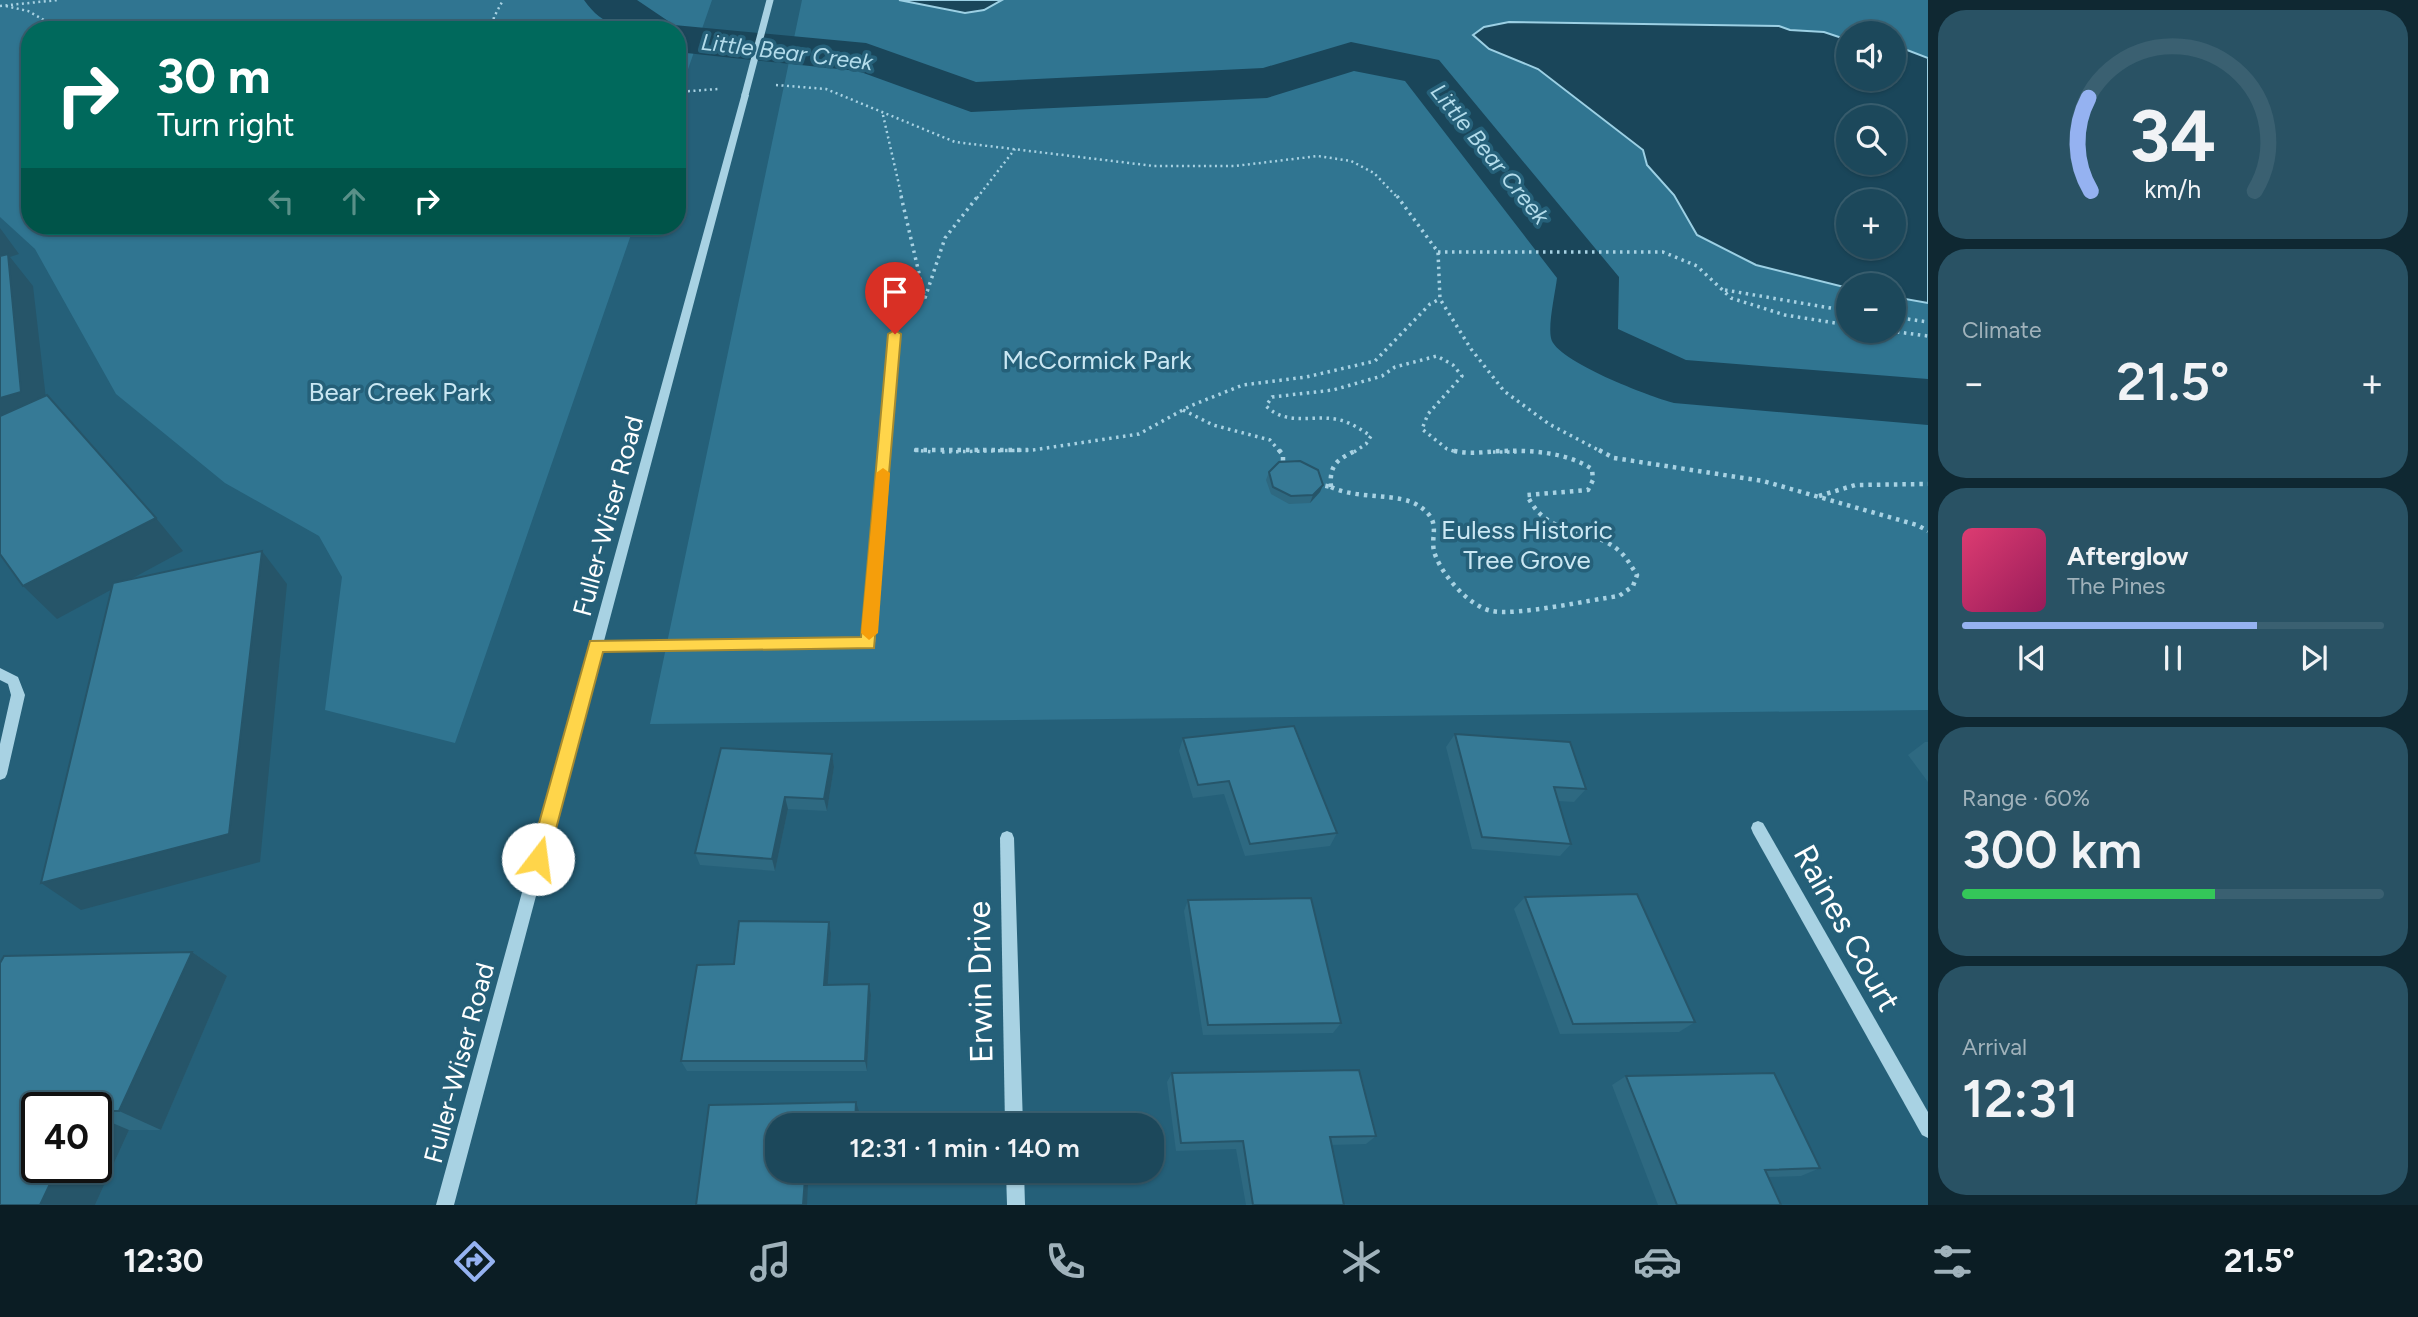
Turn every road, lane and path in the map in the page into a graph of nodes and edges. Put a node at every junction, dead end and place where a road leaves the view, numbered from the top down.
1 (58, 0) edge
2 (503, 0) edge
3 (770, 0) edge
4 (0, 6) edge
5 (6, 6) junction
6 (46, 21) edge
7 (494, 21) edge
8 (765, 86) dead end
9 (727, 88) dead end
10 (686, 91) edge
11 (883, 114) junction
12 (1015, 149) junction
13 (1438, 252) junction
14 (1723, 290) junction
15 (1440, 299) junction
16 (1836, 309) edge
17 (1906, 319) edge
18 (1836, 322) edge
19 (1928, 322) edge
20 (1906, 333) edge
21 (895, 334) dead end
22 (1928, 336) edge
23 (1183, 410) junction
24 (885, 447) junction
25 (1285, 478) edge
26 (1308, 482) edge
27 (1928, 484) edge
28 (1331, 487) junction
29 (1818, 496) junction
30 (1928, 531) edge
31 (596, 646) junction
32 (0, 673) edge
33 (0, 774) edge
34 (1758, 828) dead end
35 (1007, 838) dead end
36 (1014, 1113) edge
37 (1928, 1129) edge
38 (1015, 1183) edge
39 (444, 1205) edge
40 (1016, 1205) edge

1 - 5 path
2 - 7 path
3 - 31 street, Fuller-Wiser Road, bridge
4 - 5 path
5 - 6 path
8 - 11 path
9 - 10 path
11 - 12 path
11 - 12 path
12 - 13 path
13 - 14 path
13 - 15 path
14 - 16 path
14 - 18 path
15 - 23 path
15 - 29 path
17 - 19 path
20 - 22 path
21 - 24 street
23 - 24 path
23 - 25 path
24 - 31 street
26 - 28 path
27 - 29 path
28 - 28 path
29 - 30 path
31 - 39 street, Fuller-Wiser Road
32 - 33 street
34 - 37 street, Raines Court
35 - 36 street, Erwin Drive
38 - 40 street

